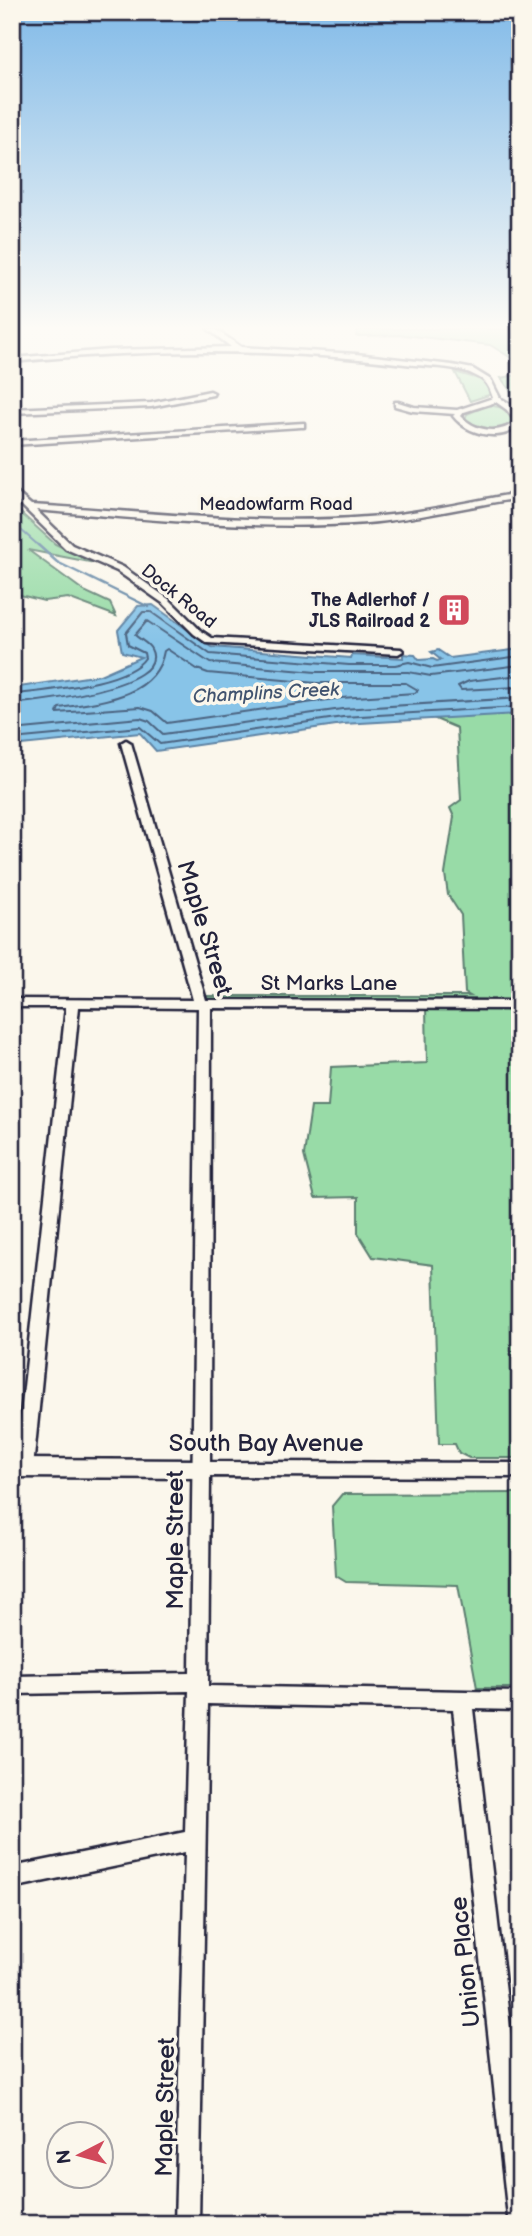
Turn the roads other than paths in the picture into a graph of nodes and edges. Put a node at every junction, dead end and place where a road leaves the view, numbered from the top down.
1 (168, 433) edge
2 (12, 443) edge
3 (12, 491) edge
4 (520, 495) edge
5 (31, 507) junction
6 (398, 651) dead end
7 (126, 743) dead end
8 (12, 1003) edge
9 (73, 1003) junction
10 (201, 1003) junction
11 (520, 1005) edge
12 (18, 1468) edge
13 (200, 1469) junction
14 (520, 1470) edge
15 (12, 1685) edge
16 (199, 1688) junction
17 (462, 1701) junction
18 (520, 1701) edge
19 (195, 1840) junction
20 (12, 1878) edge
21 (520, 2217) edge
22 (187, 2224) edge

1 - 2 street
3 - 5 street, Dock Road
4 - 5 street, Meadowfarm Road
5 - 6 street, Dock Road
7 - 10 street, Maple Street
8 - 9 street, St Marks Lane
9 - 10 street, St Marks Lane
9 - 12 street
10 - 11 street, St Marks Lane
10 - 13 street, Maple Street
12 - 13 street, South Bay Avenue
13 - 14 street, South Bay Avenue
13 - 16 street, Maple Street
15 - 16 street
16 - 17 street
16 - 19 street, Maple Street
17 - 18 street
17 - 21 street, Union Place
19 - 20 street
19 - 22 street, Maple Street

